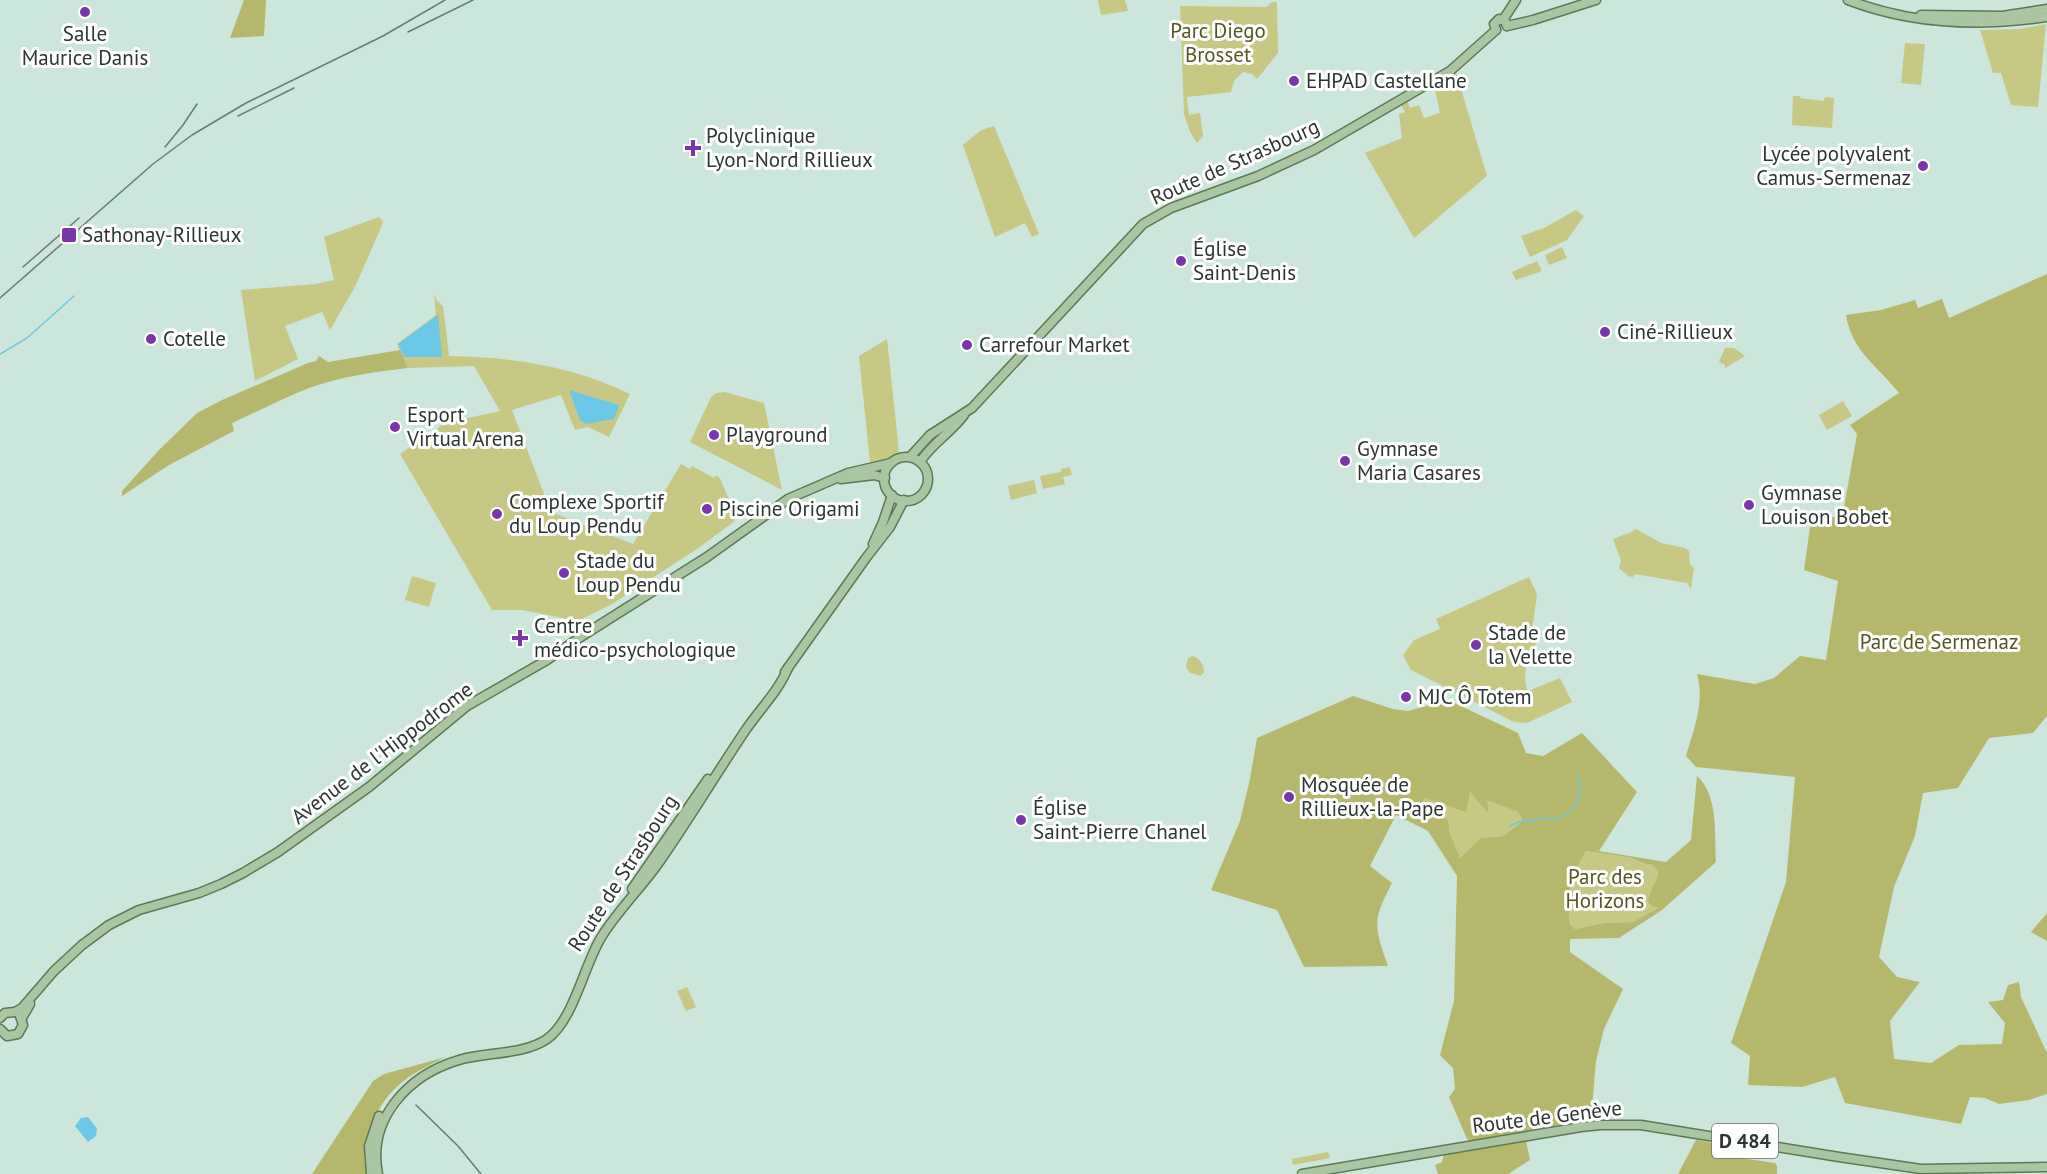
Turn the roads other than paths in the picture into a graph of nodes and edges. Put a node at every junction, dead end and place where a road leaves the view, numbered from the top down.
1 (1516, 0) edge
2 (1596, 0) edge
3 (1848, 0) edge
4 (1859, 0) edge
5 (2047, 9) edge
6 (2047, 17) edge
7 (1505, 23) junction
8 (966, 413) junction
9 (910, 458) junction
10 (920, 462) junction
11 (891, 463) junction
12 (885, 478) junction
13 (836, 479) junction
14 (892, 495) junction
15 (904, 500) junction
16 (866, 558) junction
17 (721, 766) junction
18 (587, 964) junction
19 (18, 1015) junction
20 (0, 1018) edge
21 (0, 1029) edge
22 (4, 1037) edge
23 (467, 1055) junction
24 (2047, 1167) edge
25 (371, 1174) edge
26 (378, 1174) edge
27 (1302, 1174) edge

1 - 7 main road
2 - 7 main road
3 - 6 main road
4 - 5 main road
7 - 8 main road, Route de Strasbourg
8 - 9 main road, Route de Strasbourg
8 - 10 main road, Route de Strasbourg
9 - 10 main road
9 - 11 main road
10 - 15 main road
11 - 12 main road
11 - 13 main road, Avenue de l'Hippodrome
12 - 13 main road, Avenue de l'Hippodrome
12 - 14 main road
13 - 19 main road, Avenue de l'Hippodrome
14 - 15 main road
14 - 16 main road, Route de Strasbourg
15 - 16 main road, Route de Strasbourg
16 - 17 main road, Route de Strasbourg
17 - 18 main road, Route de Strasbourg
17 - 18 main road, Route de Strasbourg
18 - 23 main road, Route de Strasbourg
19 - 20 main road
19 - 22 main road, Avenue de l'Hippodrome
21 - 22 main road, Avenue de l'Hippodrome
23 - 25 main road, Route de Strasbourg
23 - 26 main road, Route de Strasbourg
24 - 27 main road, Route de Genève / D 484

